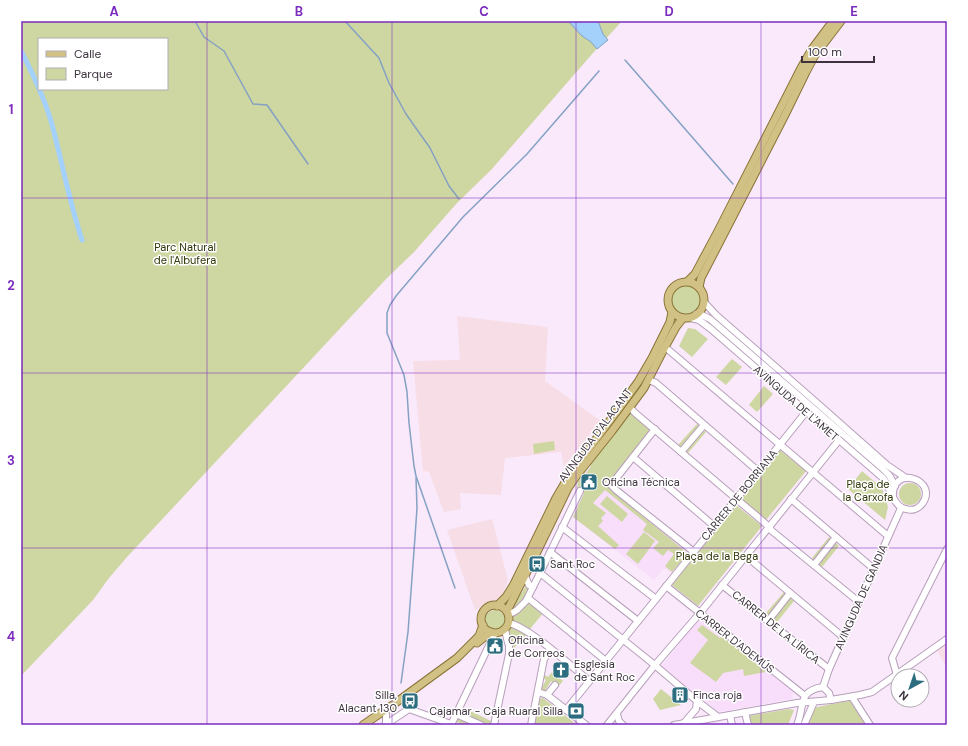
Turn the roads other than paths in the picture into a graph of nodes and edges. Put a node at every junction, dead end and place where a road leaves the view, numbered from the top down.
1 (833, 21) edge
2 (841, 21) edge
3 (688, 281) junction
4 (699, 287) junction
5 (704, 302) junction
6 (672, 312) junction
7 (690, 317) junction
8 (665, 347) junction
9 (649, 380) junction
10 (630, 407) junction
11 (806, 412) junction
12 (704, 425) junction
13 (655, 429) junction
14 (839, 440) junction
15 (780, 444) junction
16 (681, 452) junction
17 (633, 457) junction
18 (758, 471) junction
19 (813, 472) junction
20 (906, 478) junction
21 (895, 486) junction
22 (580, 491) dead end
23 (893, 497) junction
24 (736, 499) junction
25 (791, 499) junction
26 (901, 508) junction
27 (714, 526) junction
28 (562, 527) junction
29 (769, 527) junction
30 (888, 536) junction
31 (836, 537) junction
32 (947, 549) edge
33 (550, 552) junction
34 (694, 552) junction
35 (746, 556) junction
36 (814, 565) junction
37 (874, 569) junction
38 (540, 573) junction
39 (525, 576) junction
40 (722, 585) junction
41 (666, 586) junction
42 (533, 587) junction
43 (790, 593) junction
44 (528, 598) junction
45 (656, 600) junction
46 (859, 602) junction
47 (497, 606) junction
48 (507, 612) junction
49 (700, 613) junction
50 (638, 621) junction
51 (768, 621) junction
52 (483, 625) junction
53 (507, 626) junction
54 (493, 632) junction
55 (843, 637) junction
56 (947, 639) edge
57 (623, 640) junction
58 (551, 649) junction
59 (606, 661) junction
60 (655, 665) junction
61 (895, 668) edge
62 (907, 668) edge
63 (829, 669) junction
64 (890, 680) edge
65 (590, 681) junction
66 (555, 685) dead end
67 (823, 686) junction
68 (538, 692) junction
69 (547, 695) junction
70 (805, 696) junction
71 (852, 697) junction
72 (831, 700) junction
73 (697, 701) junction
74 (814, 702) junction
75 (802, 704) junction
76 (566, 710) junction
77 (745, 712) junction
78 (456, 714) junction
79 (617, 714) junction
80 (386, 715) junction
81 (730, 715) junction
82 (718, 716) junction
83 (708, 722) edge
84 (684, 723) junction
85 (363, 725) edge
86 (371, 725) edge
87 (386, 725) edge
88 (451, 725) edge
89 (481, 725) edge
90 (494, 725) edge
91 (532, 725) edge
92 (586, 725) edge
93 (607, 725) edge
94 (624, 725) edge
95 (674, 725) edge
96 (732, 725) edge
97 (748, 725) edge
98 (797, 725) edge
99 (804, 725) edge
100 (870, 725) edge

1 - 3 main road
2 - 4 main road
3 - 4 main road
3 - 6 main road
4 - 5 main road
5 - 7 main road
5 - 20 street, AVINGUDA DE L'AMET
6 - 7 main road
6 - 47 main road, AVINGUDA D'ALACANT
7 - 8 main road, AVINGUDA D'ALACANT
7 - 11 street, AVINGUDA DE L'AMET
7 - 21 street, AVINGUDA DE L'AMET
8 - 9 main road, AVINGUDA D'ALACANT
8 - 15 street
9 - 10 main road, AVINGUDA D'ALACANT
9 - 12 street
10 - 13 street
10 - 39 main road, AVINGUDA D'ALACANT
11 - 14 street, AVINGUDA DE L'AMET
11 - 15 street, CARRER DE BORRIANA
12 - 16 street
12 - 18 street
13 - 16 street
13 - 17 street
14 - 19 street
14 - 23 street, AVINGUDA DE L'AMET
15 - 18 street, CARRER DE BORRIANA
15 - 19 street
16 - 24 street
17 - 27 street
17 - 34 street
18 - 24 street, CARRER DE BORRIANA
19 - 25 street
19 - 30 street
20 - 21 street
20 - 26 street
21 - 23 street
22 - 28 street, AVINGUDA D'ALACANT
23 - 26 street
24 - 27 street, CARRER DE BORRIANA
24 - 29 street
25 - 29 street
25 - 31 street
26 - 30 street, AVINGUDA DE GANDIA
27 - 34 street, CARRER DE BORRIANA
28 - 33 street, AVINGUDA D'ALACANT
28 - 45 street
29 - 35 street
29 - 36 street
30 - 37 street, AVINGUDA DE GANDIA
31 - 36 street
31 - 37 street
32 - 61 street
33 - 38 street, AVINGUDA D'ALACANT
33 - 50 street
34 - 41 street, CARRER DE BORRIANA
35 - 40 street
35 - 43 street
36 - 46 street
37 - 46 street, AVINGUDA DE GANDIA
38 - 42 street, AVINGUDA D'ALACANT
38 - 57 street
39 - 42 street
39 - 48 main road, AVINGUDA D'ALACANT
40 - 49 street
40 - 51 street, CARRER DE LA LÍRICA
41 - 45 street, CARRER DE BORRIANA
41 - 49 street, CARRER D'ADEMÚS
42 - 44 street, AVINGUDA D'ALACANT
43 - 51 street
43 - 55 street
44 - 48 street, AVINGUDA D'ALACANT
44 - 59 street
45 - 50 street, CARRER DE BORRIANA
46 - 55 street, AVINGUDA DE GANDIA
47 - 48 main road
47 - 52 main road
48 - 53 main road
49 - 60 street
49 - 70 street, CARRER D'ADEMÚS
50 - 57 street, CARRER DE BORRIANA
51 - 63 street, CARRER DE LA LÍRICA
52 - 54 main road
52 - 85 main road
53 - 54 main road
53 - 58 street
53 - 90 street
54 - 78 street
54 - 80 main road
55 - 63 street, AVINGUDA DE GANDIA
56 - 62 street
57 - 59 street, CARRER DE BORRIANA
57 - 60 street
58 - 65 street
58 - 68 street
59 - 65 street, CARRER DE BORRIANA
60 - 73 street
60 - 79 street
63 - 67 street, AVINGUDA DE GANDIA
64 - 71 street
65 - 76 street, CARRER DE BORRIANA
66 - 69 street
67 - 70 street
67 - 72 street
68 - 69 street
68 - 91 street
69 - 76 street
70 - 75 street
71 - 72 street
71 - 100 street
72 - 74 street
73 - 82 street
73 - 84 street
74 - 75 street
74 - 99 street
75 - 77 street
75 - 98 street
76 - 92 street
77 - 81 street
77 - 97 street
78 - 88 street
78 - 89 street
79 - 93 street
79 - 94 street
80 - 86 main road
80 - 87 street
81 - 82 street
81 - 96 street
82 - 83 street
83 - 84 street
84 - 95 street
87 - 88 street

